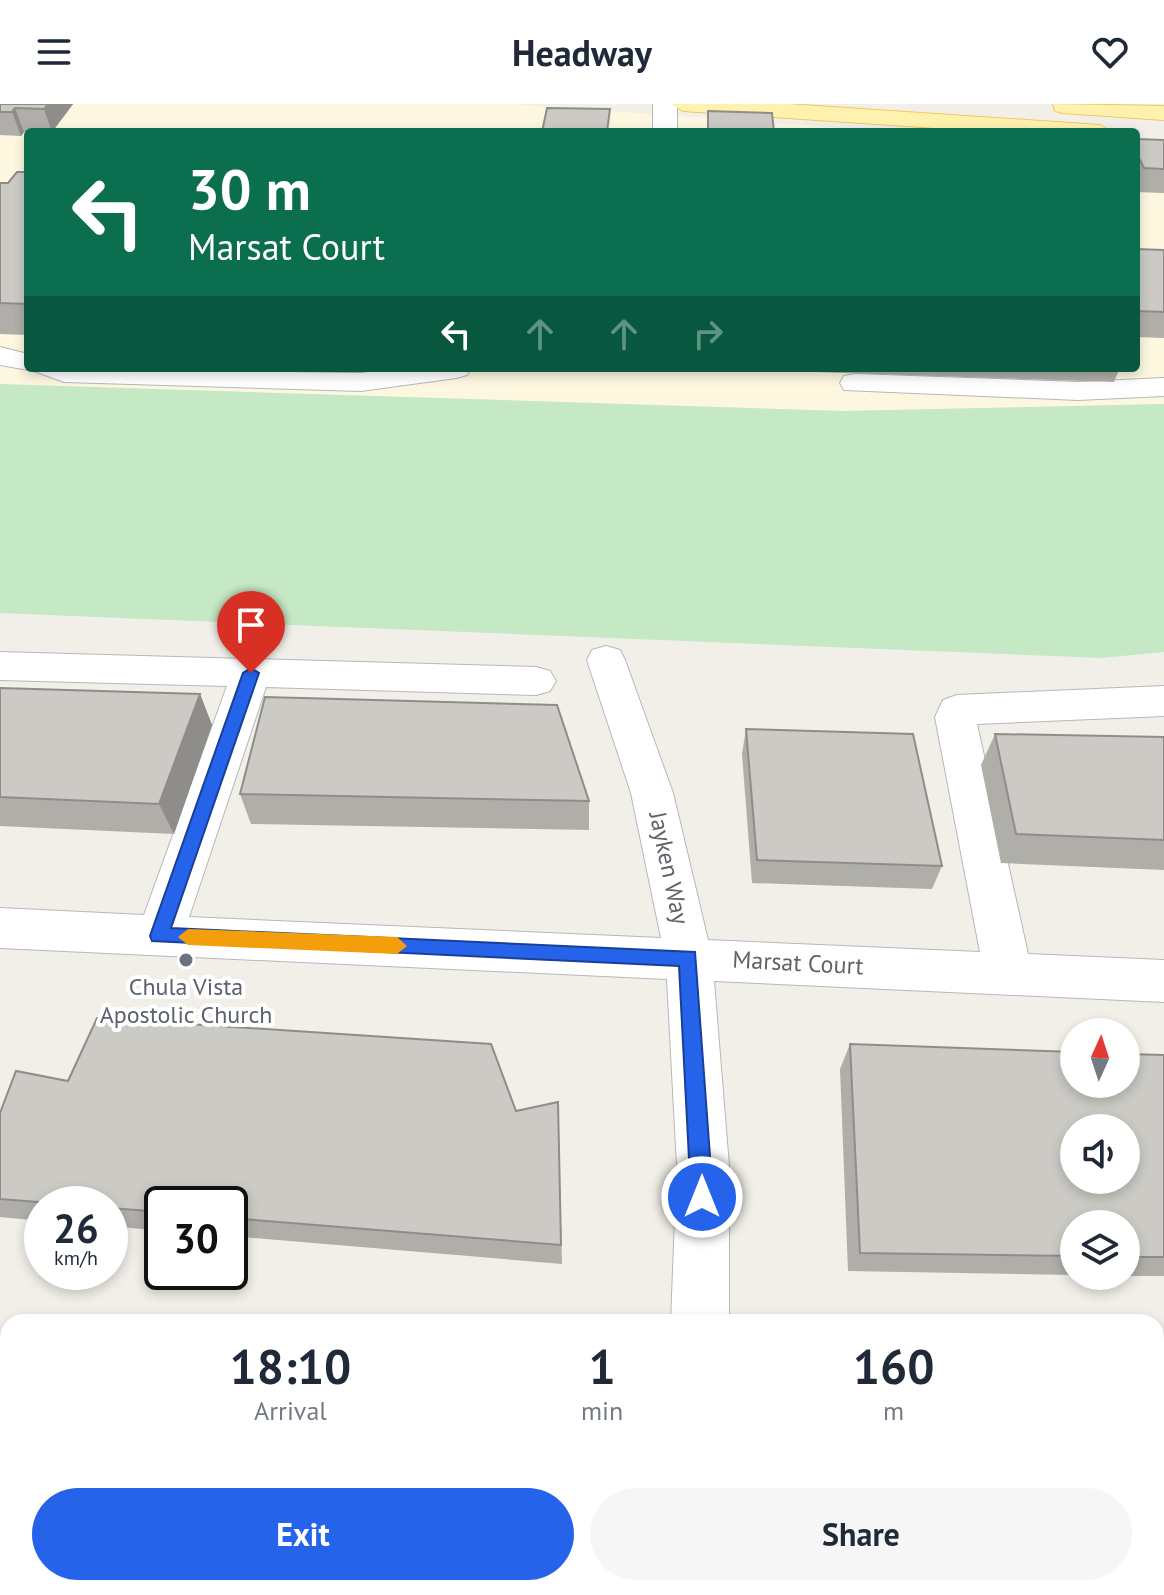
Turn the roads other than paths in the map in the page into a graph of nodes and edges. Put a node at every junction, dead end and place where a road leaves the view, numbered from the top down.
1 (665, 104) edge
2 (683, 104) edge
3 (1022, 104) edge
4 (1122, 107) edge
5 (1164, 113) edge
6 (665, 128) edge
7 (1040, 128) edge
8 (1140, 134) edge
9 (1164, 136) edge
10 (0, 356) edge
11 (24, 362) edge
12 (61, 372) edge
13 (434, 372) edge
14 (855, 383) dead end
15 (1164, 387) edge
16 (606, 660) dead end
17 (0, 666) edge
18 (251, 673) junction
19 (536, 681) dead end
20 (1164, 701) edge
21 (0, 928) edge
22 (159, 936) junction
23 (689, 958) junction
24 (1008, 973) junction
25 (1164, 981) edge
26 (700, 1314) edge

1 - 6 street
2 - 7 main road
3 - 4 main road
4 - 5 main road
8 - 9 main road
10 - 11 street
12 - 13 street
14 - 15 street
16 - 23 street, Jayken Way
17 - 18 street
18 - 19 street
18 - 22 street
20 - 24 street
21 - 22 street, Marsat Court
22 - 23 street, Marsat Court
23 - 24 street, Marsat Court
23 - 26 street, Jayken Way
24 - 25 street, Marsat Court

